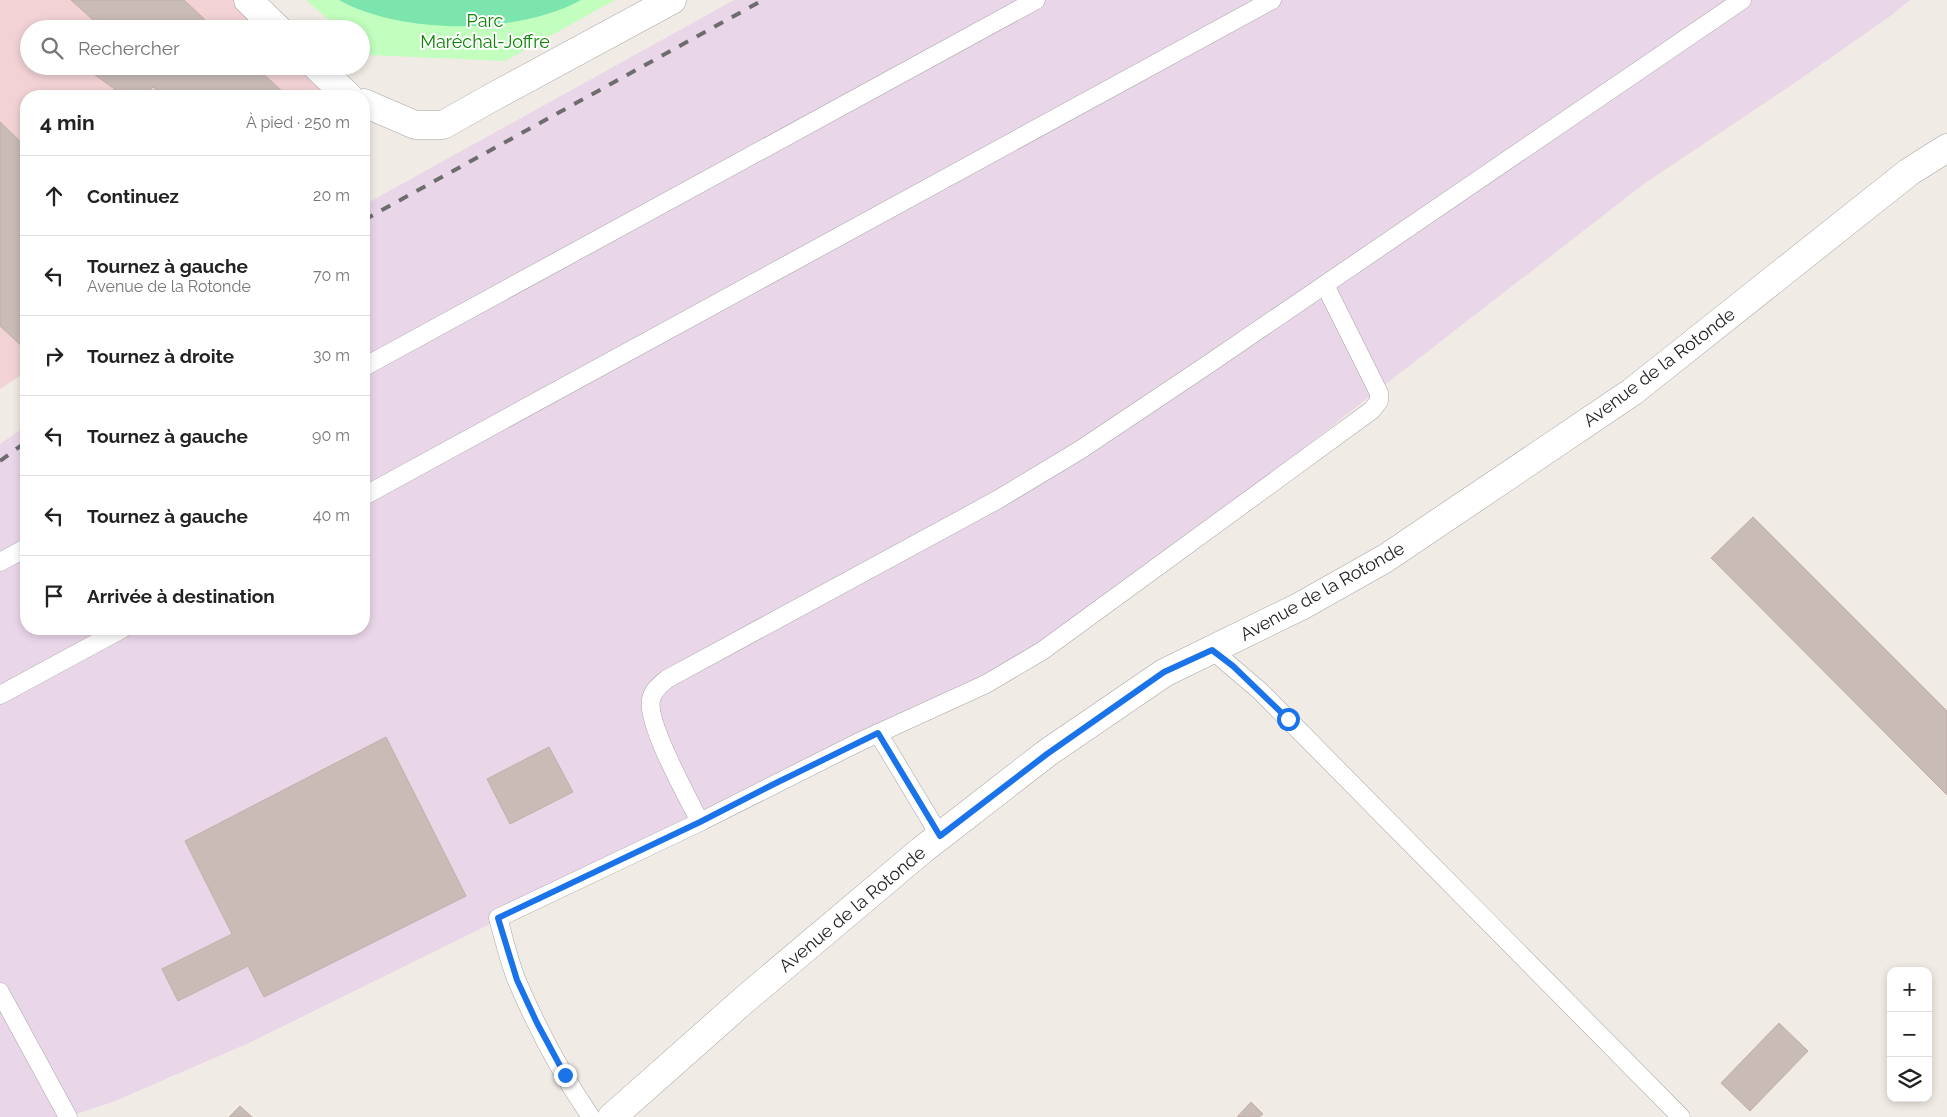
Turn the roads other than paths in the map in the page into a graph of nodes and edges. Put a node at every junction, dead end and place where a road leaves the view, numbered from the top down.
1 (248, 0) edge
2 (672, 0) edge
3 (1036, 0) edge
4 (1272, 0) edge
5 (1742, 0) edge
6 (269, 20) edge
7 (326, 75) edge
8 (342, 90) edge
9 (370, 106) edge
10 (1947, 148) edge
11 (1325, 285) junction
12 (370, 363) edge
13 (370, 493) edge
14 (20, 551) edge
15 (0, 562) edge
16 (111, 635) edge
17 (1212, 650) junction
18 (0, 696) edge
19 (878, 733) junction
20 (700, 822) junction
21 (940, 836) junction
22 (0, 992) edge
23 (68, 1117) edge
24 (591, 1117) edge
25 (612, 1117) edge
26 (1681, 1117) edge

1 - 6 street
2 - 9 street
3 - 12 lane
4 - 13 lane
5 - 11 lane
7 - 8 street
10 - 17 street, Avenue de la Rotonde
11 - 19 lane
11 - 20 lane
14 - 15 lane
16 - 18 lane
17 - 21 street, Avenue de la Rotonde
17 - 26 lane
19 - 20 lane
19 - 21 lane
20 - 24 lane
21 - 25 street, Avenue de la Rotonde
22 - 23 lane

